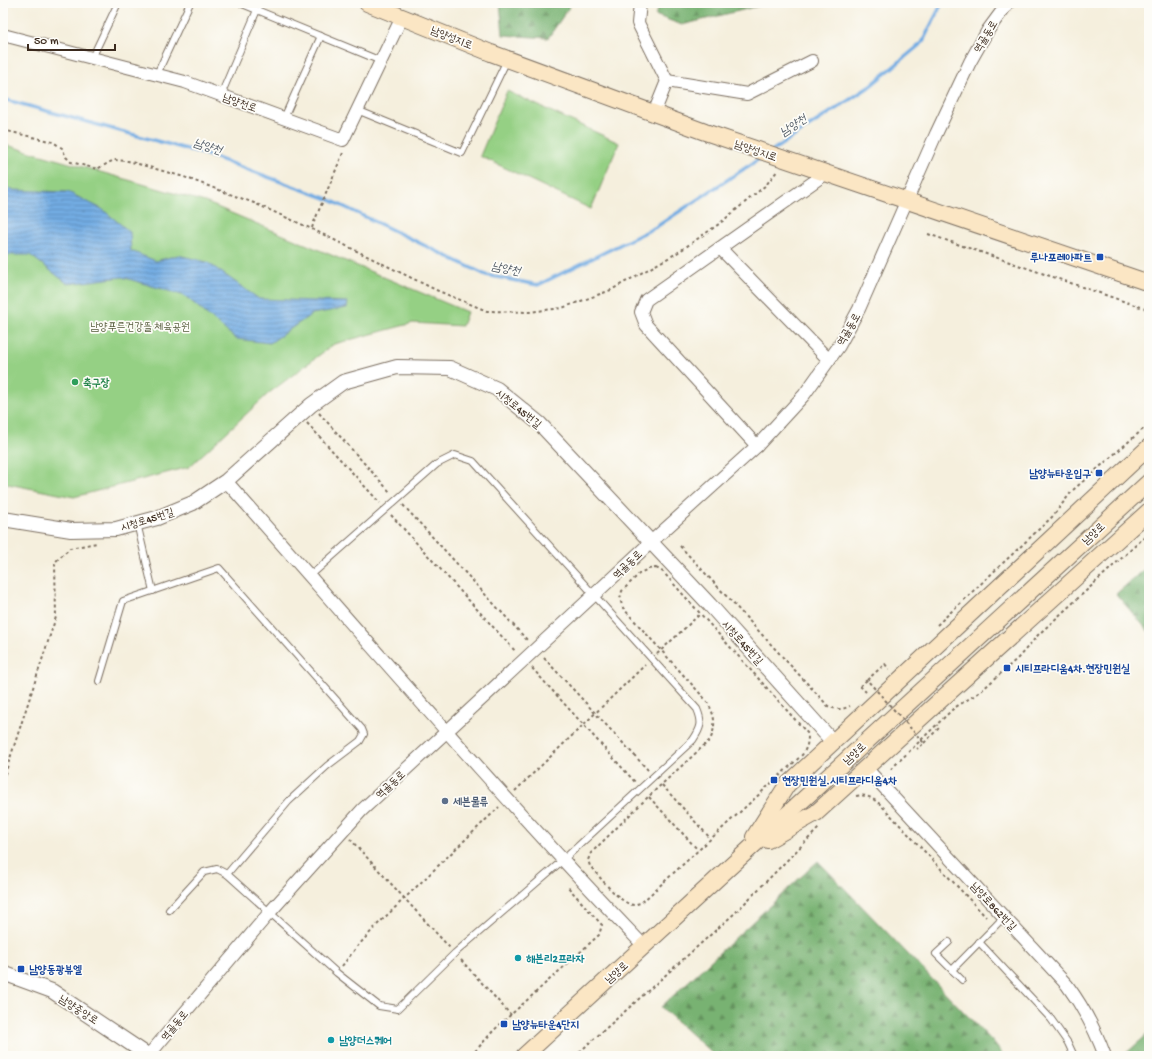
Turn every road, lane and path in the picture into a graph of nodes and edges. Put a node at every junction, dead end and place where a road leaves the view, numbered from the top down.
1 (118, 3) edge
2 (190, 3) edge
3 (240, 3) edge
4 (367, 3) edge
5 (640, 3) edge
6 (1008, 3) edge
7 (257, 10) junction
8 (402, 17) junction
9 (3, 35) edge
10 (321, 36) junction
11 (92, 58) junction
12 (508, 59) junction
13 (381, 61) junction
14 (812, 61) dead end
15 (157, 74) junction
16 (667, 81) junction
17 (221, 95) junction
18 (357, 110) junction
19 (654, 113) junction
20 (284, 118) junction
21 (3, 130) edge
22 (343, 153) dead end
23 (783, 159) junction
24 (825, 174) junction
25 (907, 200) junction
26 (312, 229) junction
27 (928, 234) dead end
28 (720, 248) junction
29 (1149, 283) edge
30 (1149, 310) edge
31 (829, 360) junction
32 (311, 405) junction
33 (300, 415) junction
34 (1149, 424) edge
35 (757, 446) junction
36 (1149, 448) edge
37 (226, 481) junction
38 (1149, 482) edge
39 (397, 499) junction
40 (386, 509) junction
41 (1149, 511) edge
42 (3, 519) edge
43 (137, 523) junction
44 (1149, 533) edge
45 (101, 542) dead end
46 (651, 542) junction
47 (680, 546) dead end
48 (310, 576) junction
49 (153, 591) junction
50 (594, 596) junction
51 (936, 626) dead end
52 (536, 649) junction
53 (524, 660) junction
54 (885, 674) dead end
55 (867, 680) junction
56 (99, 681) dead end
57 (875, 683) dead end
58 (866, 692) junction
59 (860, 696) dead end
60 (855, 701) dead end
61 (936, 725) junction
62 (447, 731) junction
63 (833, 742) junction
64 (924, 743) junction
65 (914, 746) junction
66 (866, 768) junction
67 (891, 769) dead end
68 (653, 776) junction
69 (3, 780) edge
70 (641, 788) junction
71 (855, 796) dead end
72 (823, 824) dead end
73 (342, 831) junction
74 (711, 838) dead end
75 (698, 850) dead end
76 (743, 855) junction
77 (563, 860) junction
78 (226, 874) junction
79 (567, 886) dead end
80 (169, 910) dead end
81 (270, 912) junction
82 (986, 917) dead end
83 (1004, 917) junction
84 (949, 942) dead end
85 (979, 942) junction
86 (644, 946) junction
87 (455, 953) junction
88 (952, 970) junction
89 (3, 973) edge
90 (962, 980) dead end
91 (511, 1015) junction
92 (149, 1056) edge
93 (471, 1056) edge
94 (524, 1056) edge
95 (575, 1056) edge
96 (1074, 1056) edge
97 (1105, 1056) edge

1 - 11 lane
2 - 15 lane
3 - 7 lane
4 - 8 main road, 남양성지로
5 - 16 street
6 - 25 street, 역골동로
7 - 10 lane
7 - 17 lane
8 - 12 main road, 남양성지로
8 - 13 street, 남양천로
9 - 11 street, 남양천로
10 - 13 lane
10 - 20 lane
11 - 15 street, 남양천로
12 - 18 lane
12 - 19 main road, 남양성지로
13 - 18 street, 남양천로
14 - 16 street
15 - 17 street, 남양천로
16 - 19 street
17 - 20 street, 남양천로
18 - 20 street, 남양천로
19 - 23 main road, 남양성지로
21 - 26 path
22 - 26 path
23 - 24 main road, 남양성지로
23 - 26 path
24 - 25 main road, 남양성지로
24 - 28 street
25 - 29 main road, 남양성지로
25 - 31 street, 역골동로
27 - 30 path
28 - 31 street
28 - 35 street
31 - 35 street, 역골동로
32 - 33 street, 시청로45번길
32 - 39 path
32 - 46 street, 시청로45번길
33 - 37 street, 시청로45번길
33 - 40 path
34 - 51 path
35 - 46 street, 역골동로
36 - 63 main road
37 - 43 street, 시청로45번길
37 - 48 street
38 - 76 main road, 남양로
39 - 40 lane
39 - 50 lane
39 - 52 path
40 - 48 lane
40 - 53 path
41 - 66 main road
42 - 43 street, 시청로45번길
43 - 49 lane
44 - 61 path
45 - 69 path
46 - 50 street, 역골동로
46 - 63 street, 시청로45번길
47 - 60 path
48 - 62 street
49 - 56 lane
49 - 78 lane
50 - 52 street, 역골동로
50 - 68 lane
52 - 53 street, 역골동로
52 - 68 path
53 - 62 street, 역골동로
53 - 70 path
54 - 55 path
55 - 58 path, bridge
55 - 64 path, bridge
57 - 58 path
58 - 59 path
61 - 64 path
61 - 65 path
62 - 73 street, 역골동로
62 - 77 street
63 - 76 main road
64 - 65 path, bridge
65 - 67 path
66 - 76 main road
66 - 83 street, 남양로862번길
68 - 70 lane
68 - 74 path
70 - 75 path
70 - 77 lane
71 - 82 path
72 - 95 path
73 - 81 street, 역골동로
73 - 87 path
76 - 86 main road, 남양로
77 - 86 street
77 - 87 lane
78 - 80 lane
78 - 81 lane
79 - 91 path
81 - 87 lane
81 - 92 street, 역골동로
83 - 85 lane
83 - 97 street, 남양로862번길
84 - 88 lane
85 - 88 lane
85 - 96 lane
86 - 94 main road, 남양로
87 - 91 path
88 - 90 lane
89 - 92 street, 남양중앙로
91 - 93 path

